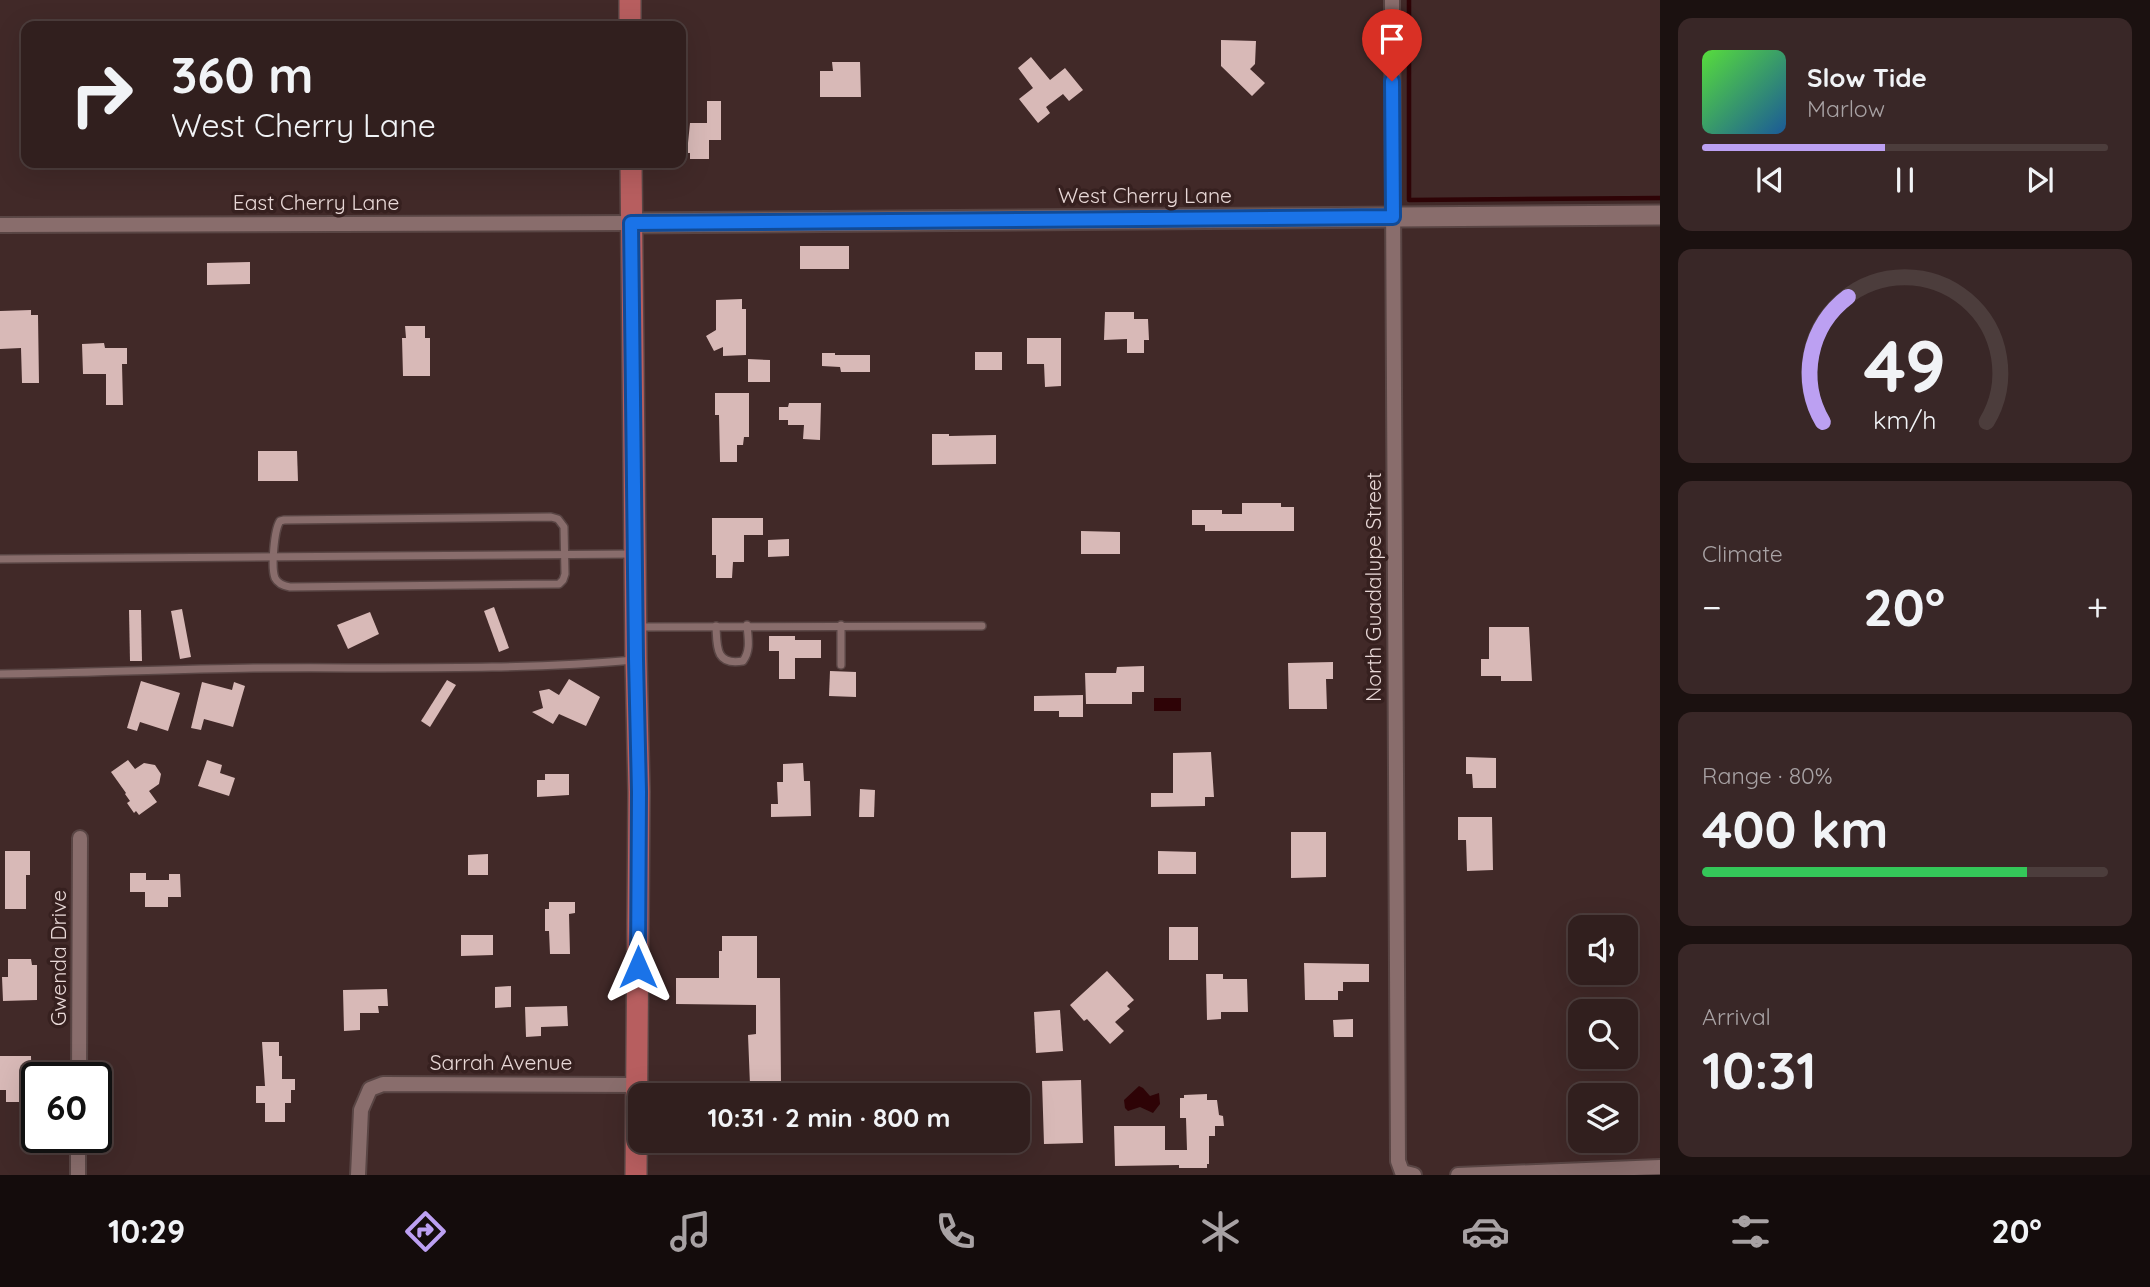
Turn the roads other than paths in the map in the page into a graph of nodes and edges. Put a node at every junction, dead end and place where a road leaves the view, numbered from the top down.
1 (630, 0) edge
2 (1392, 0) edge
3 (630, 21) edge
4 (631, 168) edge
5 (1660, 215) edge
6 (1393, 217) junction
7 (631, 223) junction
8 (0, 225) edge
9 (564, 554) junction
10 (635, 554) junction
11 (274, 557) junction
12 (0, 559) edge
13 (747, 625) junction
14 (841, 625) junction
15 (982, 625) dead end
16 (716, 626) junction
17 (635, 627) junction
18 (636, 659) junction
19 (841, 665) dead end
20 (0, 674) edge
21 (80, 838) dead end
22 (79, 1062) edge
23 (638, 1083) edge
24 (628, 1085) edge
25 (78, 1153) edge
26 (636, 1153) edge
27 (1660, 1167) edge
28 (1611, 1172) edge
29 (1408, 1173) edge
30 (1581, 1173) edge
31 (78, 1175) edge
32 (358, 1175) edge
33 (636, 1175) edge
34 (1458, 1175) edge

1 - 3 main road
2 - 6 street, North Guadalupe Street
4 - 7 main road
5 - 6 street, West Cherry Lane
6 - 7 street, West Cherry Lane
6 - 29 street, North Guadalupe Street
7 - 8 street, East Cherry Lane
7 - 10 main road
9 - 10 lane
9 - 11 lane
9 - 11 lane
9 - 11 lane
10 - 17 main road
11 - 12 lane
13 - 14 lane
13 - 16 lane
13 - 16 lane
14 - 15 lane
14 - 19 lane
16 - 17 lane
17 - 18 main road
18 - 20 lane
18 - 23 main road
21 - 22 street, Gwenda Drive
24 - 32 street, Sarrah Avenue
25 - 31 street
26 - 33 main road
27 - 28 street
28 - 30 street
30 - 34 street

